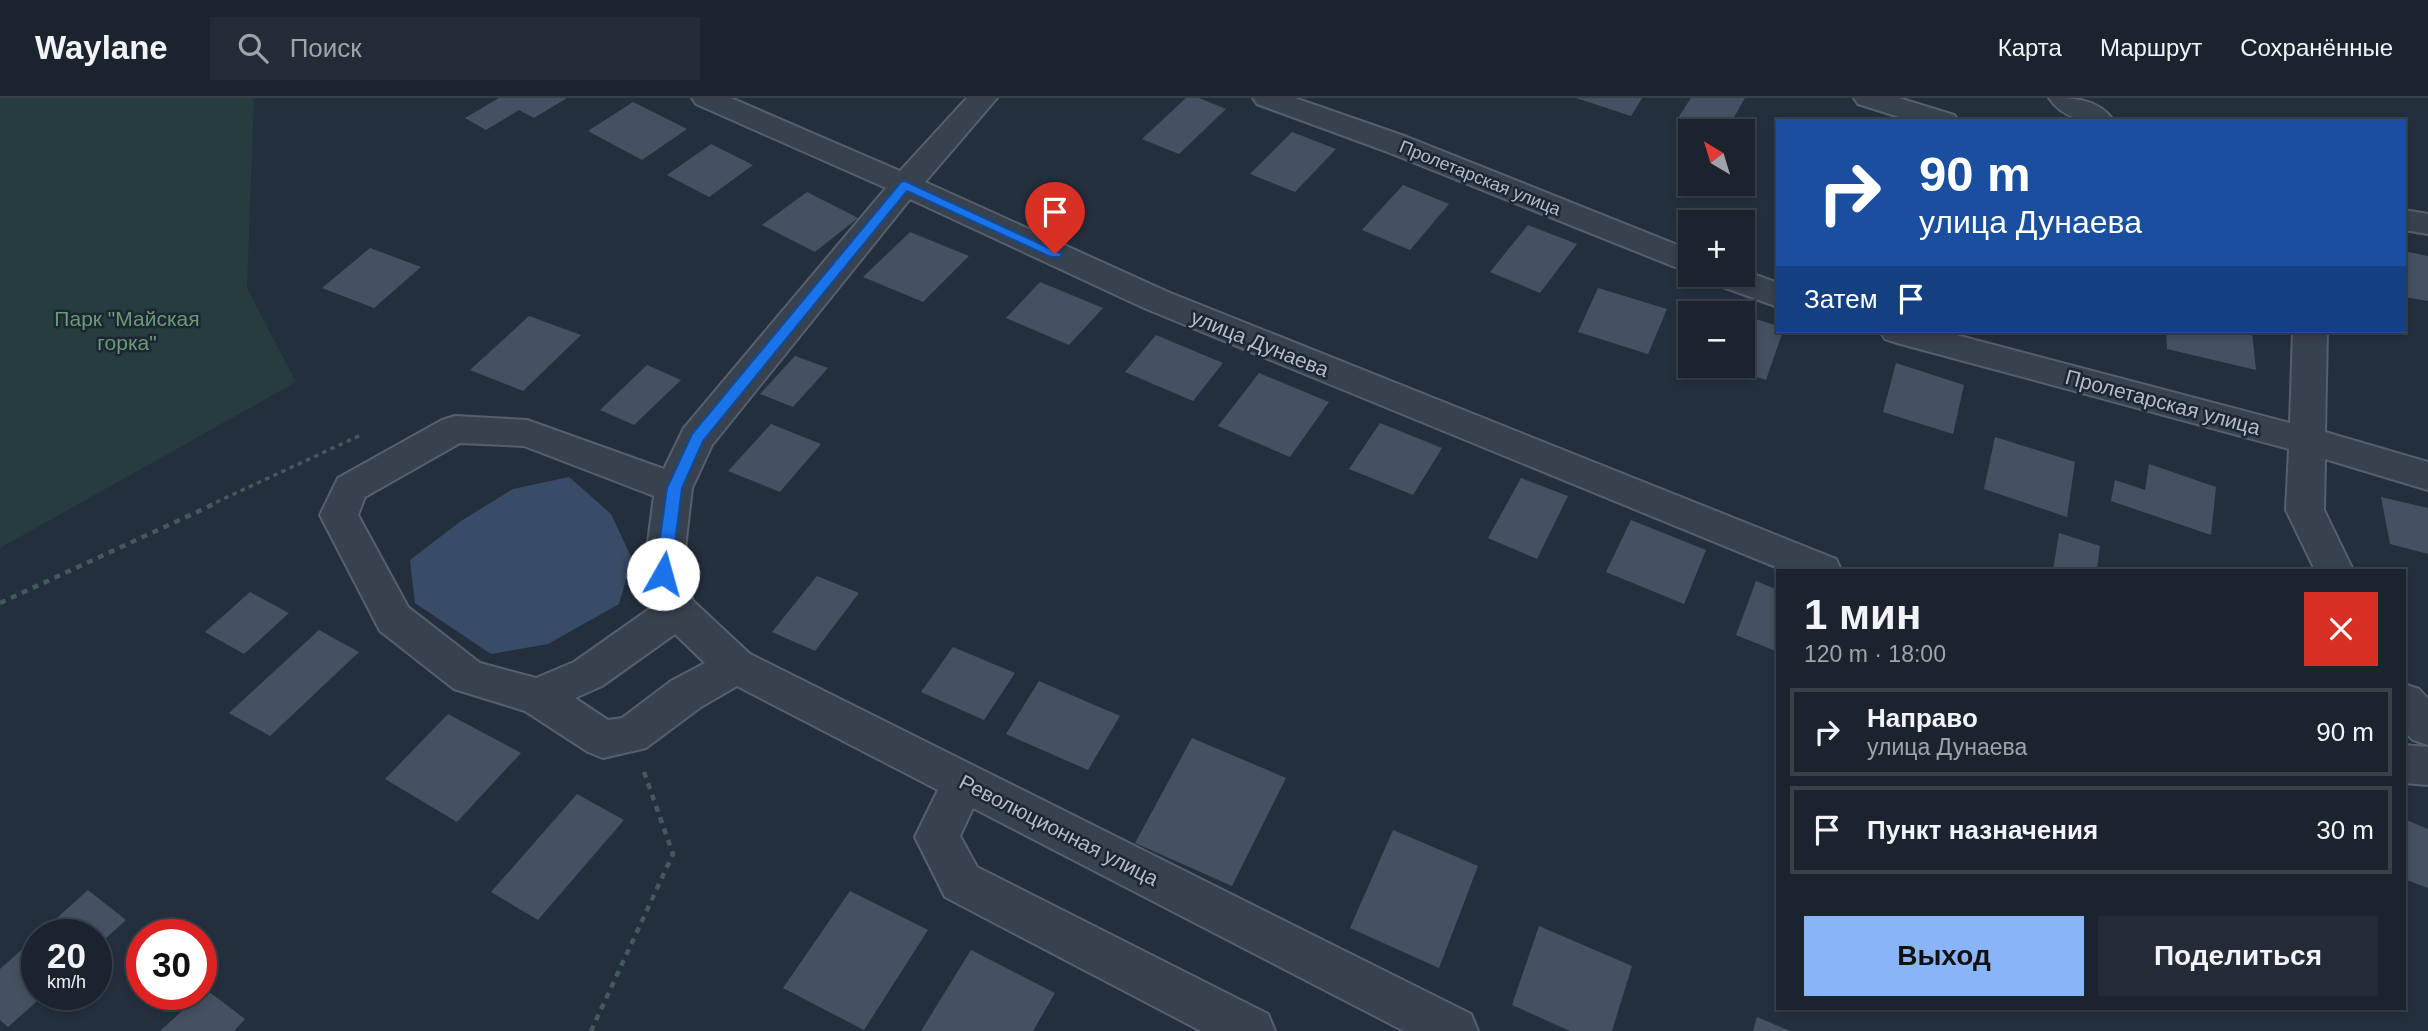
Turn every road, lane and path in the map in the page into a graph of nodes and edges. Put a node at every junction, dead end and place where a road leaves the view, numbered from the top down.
1 (706, 98) edge
2 (984, 98) edge
3 (1267, 98) edge
4 (1868, 98) edge
5 (2063, 98) edge
6 (1937, 119) edge
7 (2096, 119) edge
8 (905, 185) junction
9 (2406, 220) edge
10 (2428, 225) edge
11 (1678, 256) edge
12 (1755, 287) edge
13 (1776, 295) edge
14 (1904, 333) edge
15 (2311, 333) edge
16 (362, 434) dead end
17 (2308, 441) junction
18 (2428, 476) edge
19 (674, 488) junction
20 (1820, 569) edge
21 (2334, 569) edge
22 (0, 603) edge
23 (677, 611) junction
24 (736, 666) junction
25 (537, 696) junction
26 (2406, 704) edge
27 (2428, 727) edge
28 (631, 735) junction
29 (2406, 764) edge
30 (2428, 766) edge
31 (964, 781) junction
32 (591, 1031) edge
33 (1251, 1031) edge
34 (1454, 1031) edge

1 - 8 street, улица Дунаева
2 - 8 street
3 - 11 street, Пролетарская улица
4 - 6 street
5 - 7 street
8 - 19 street
8 - 20 street, улица Дунаева
9 - 10 street
12 - 13 street
14 - 17 street, Пролетарская улица
15 - 17 street
16 - 22 path
17 - 18 street, Пролетарская улица
17 - 21 street
19 - 23 street
19 - 25 street
23 - 24 street, Революционная улица
23 - 25 street
24 - 28 street
24 - 31 street, Революционная улица
25 - 28 street
26 - 27 street
28 - 32 path
29 - 30 street
31 - 33 street
31 - 34 street, Революционная улица

